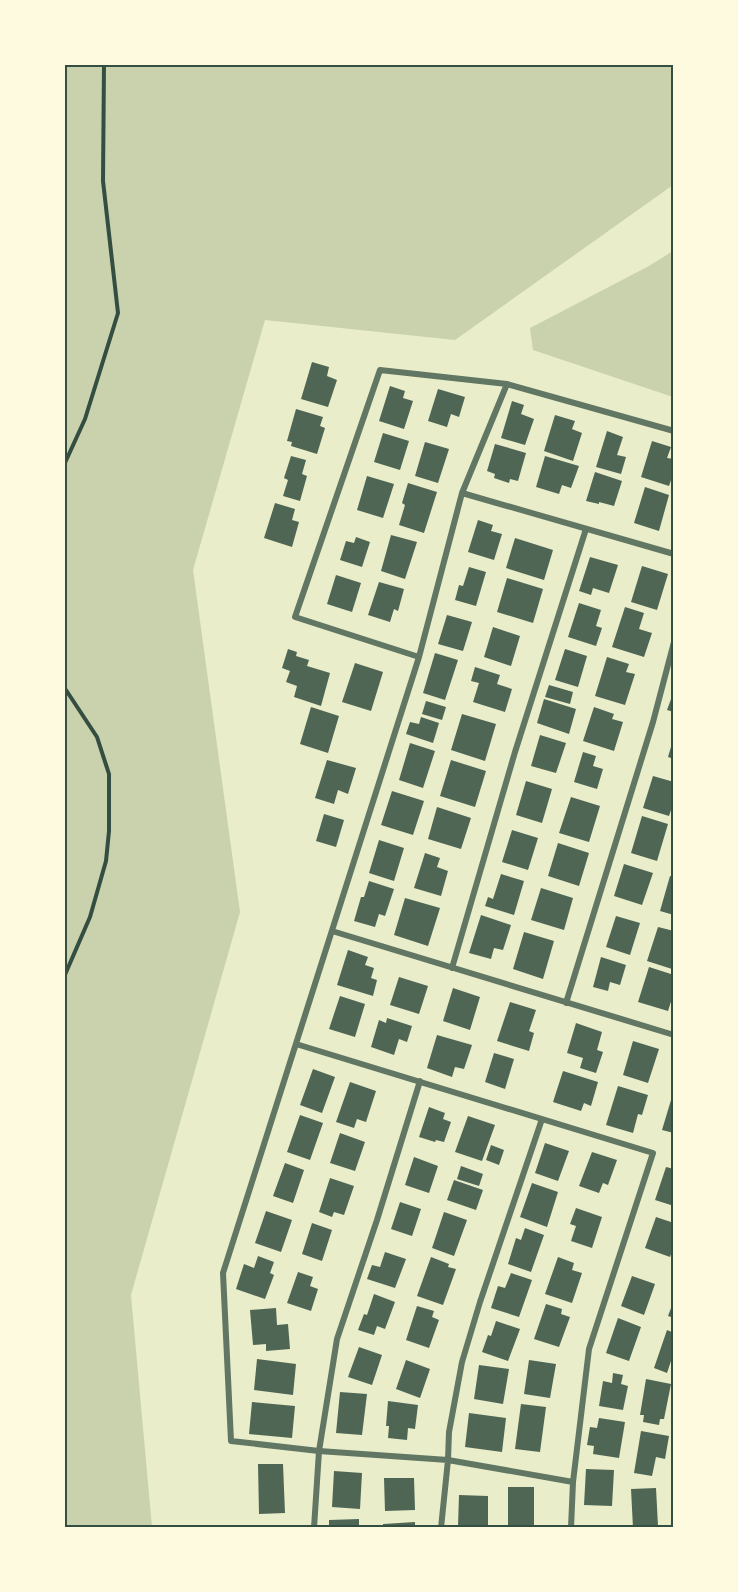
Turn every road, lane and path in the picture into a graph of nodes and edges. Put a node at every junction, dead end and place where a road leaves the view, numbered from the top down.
1 (104, 64) edge
2 (507, 384) junction
3 (674, 431) edge
4 (64, 465) edge
5 (462, 493) junction
6 (586, 529) junction
7 (674, 554) edge
8 (674, 642) edge
9 (418, 657) junction
10 (64, 687) edge
11 (332, 931) junction
12 (452, 968) junction
13 (64, 977) edge
14 (566, 1003) junction
15 (674, 1035) edge
16 (296, 1044) junction
17 (420, 1081) junction
18 (542, 1119) junction
19 (319, 1451) junction
20 (448, 1460) junction
21 (573, 1482) junction
22 (314, 1527) edge
23 (441, 1527) edge
24 (571, 1527) edge

1 - 4 path
2 - 3 street
2 - 5 street
2 - 9 street
5 - 6 street
5 - 9 street
6 - 7 street
6 - 12 street
8 - 14 street
9 - 11 street
10 - 13 path
11 - 12 street
11 - 16 street
12 - 14 street
14 - 15 street
16 - 17 street
16 - 19 street
17 - 18 street
17 - 19 street
18 - 20 street
18 - 21 street
19 - 20 street
19 - 22 street
20 - 21 street
20 - 23 street
21 - 24 street

